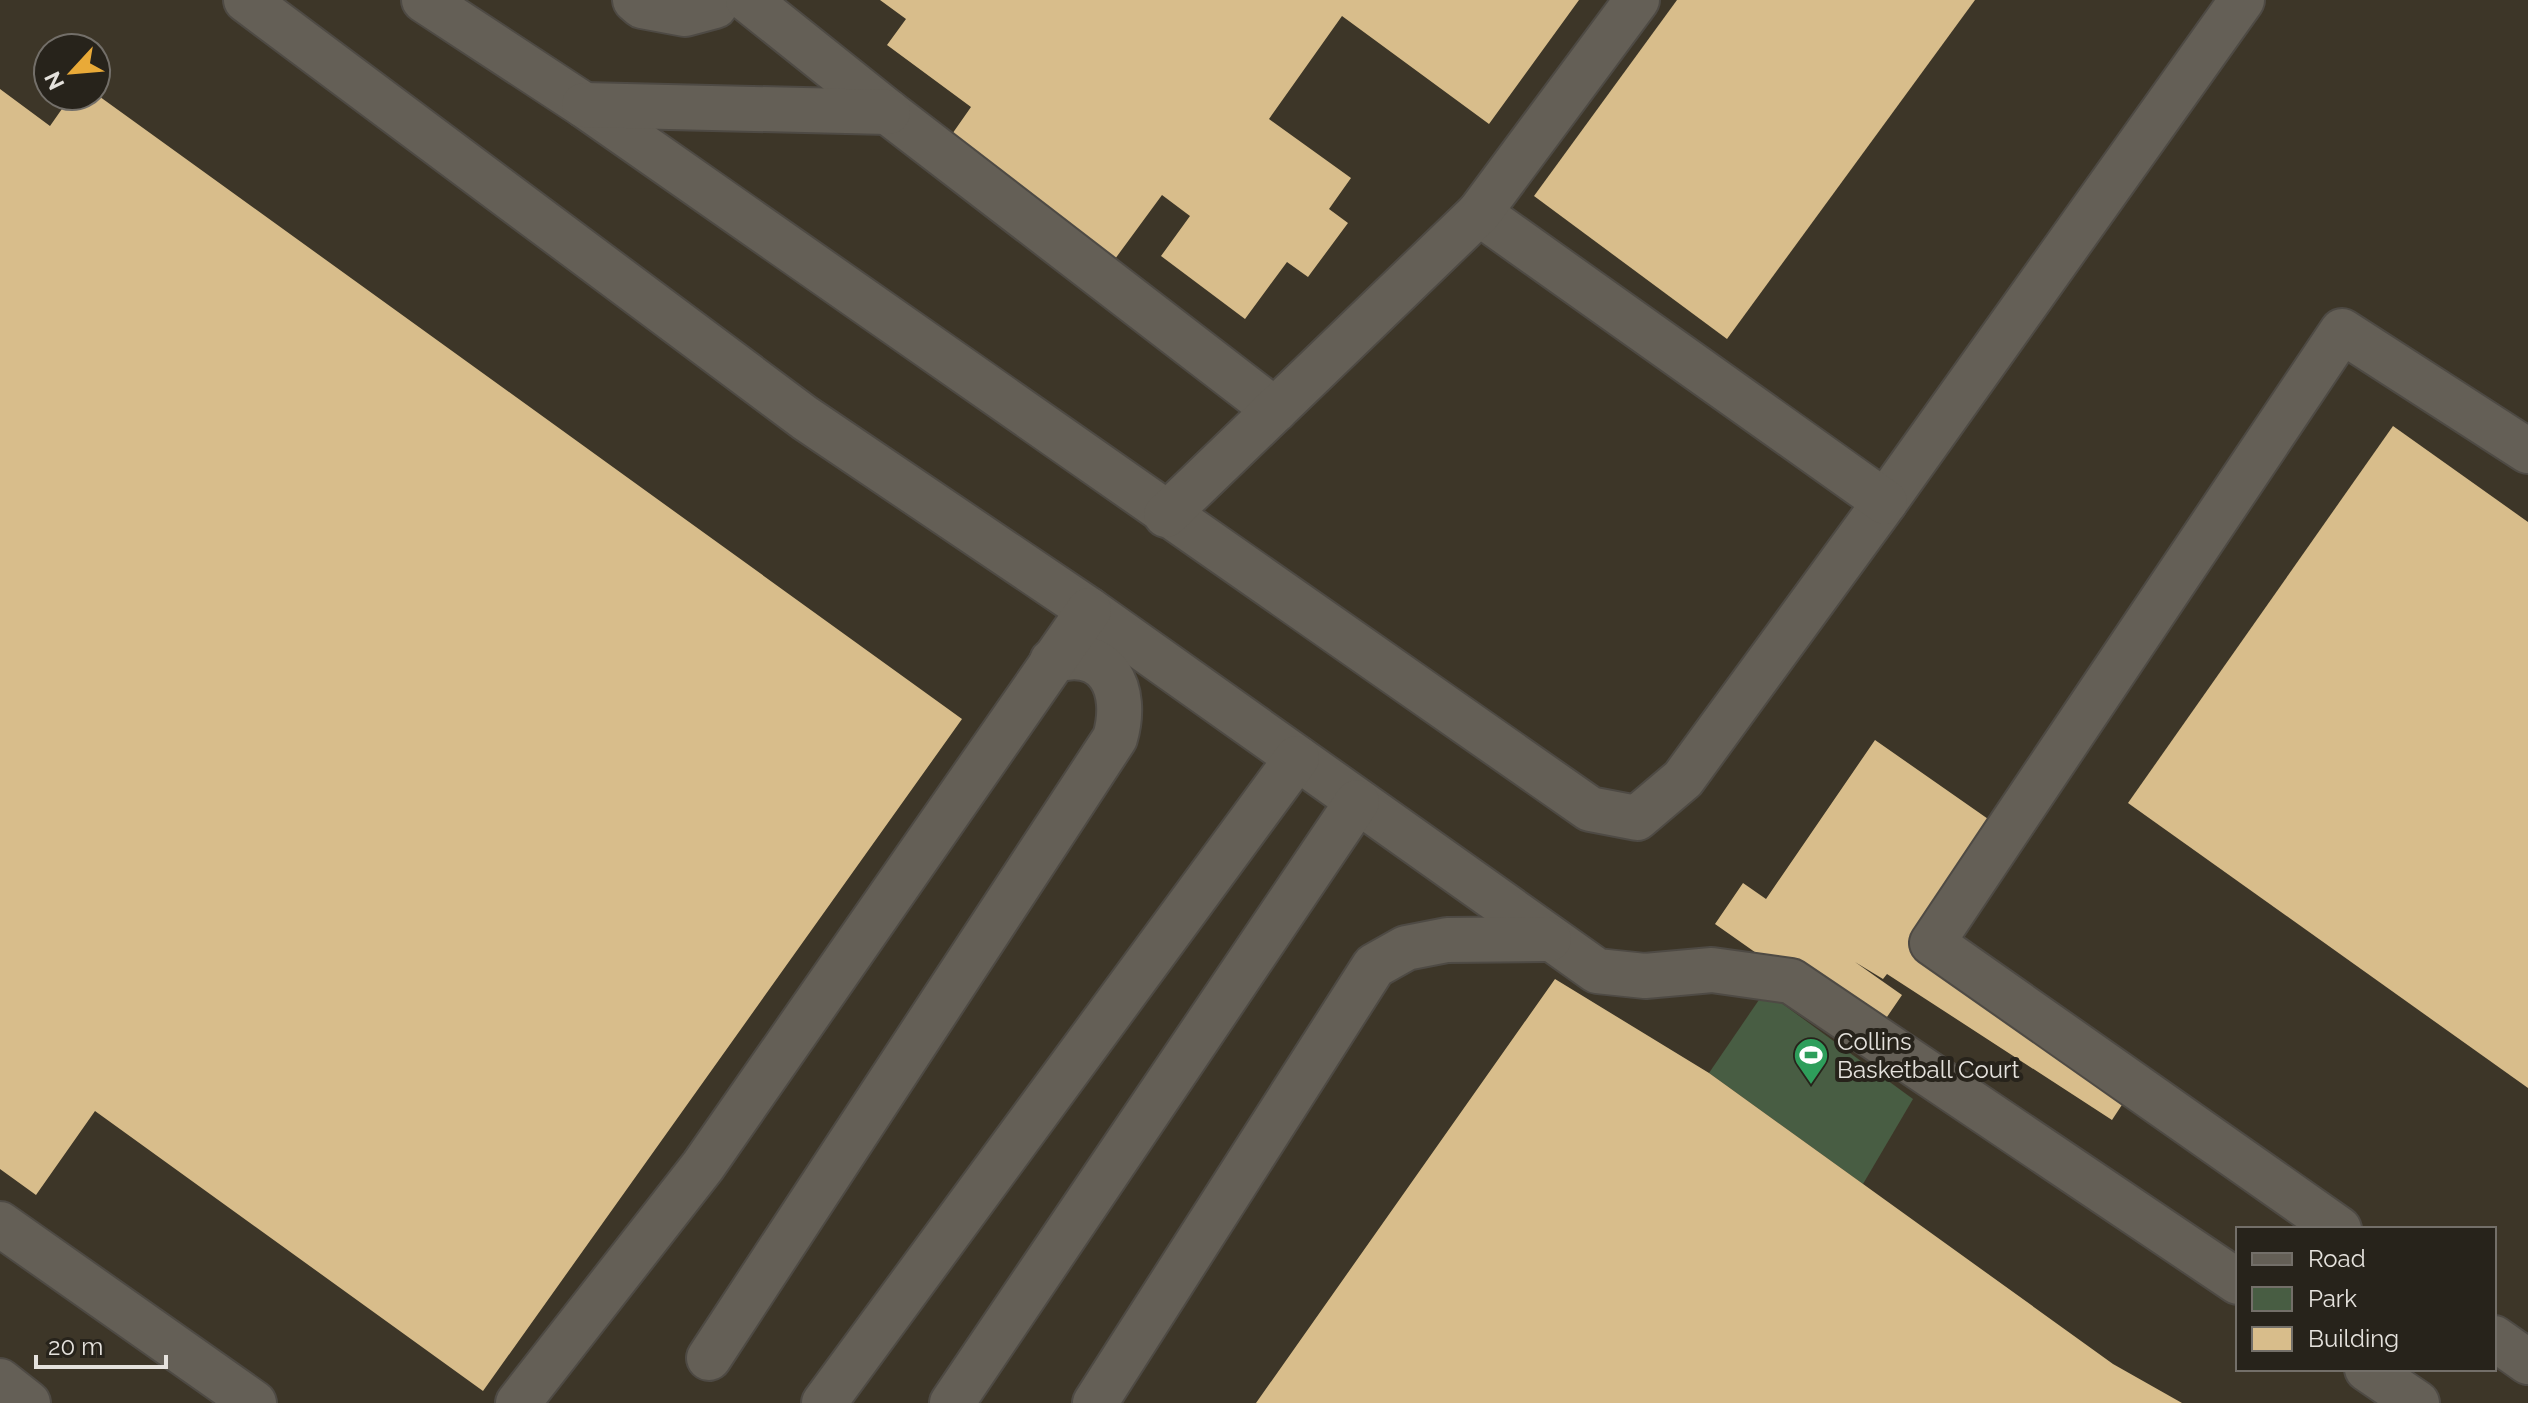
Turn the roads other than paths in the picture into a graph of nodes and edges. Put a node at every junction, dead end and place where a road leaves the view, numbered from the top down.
1 (246, 0) edge
2 (424, 0) edge
3 (635, 0) edge
4 (717, 0) edge
5 (748, 0) edge
6 (1637, 0) edge
7 (2242, 0) edge
8 (584, 105) junction
9 (888, 112) junction
10 (1479, 213) junction
11 (1275, 410) junction
12 (2528, 451) edge
13 (1885, 502) junction
14 (1166, 515) junction
15 (1089, 610) junction
16 (1052, 661) junction
17 (1297, 758) junction
18 (1357, 802) junction
19 (1549, 939) junction
20 (0, 1224) edge
21 (2336, 1227) edge
22 (2236, 1281) edge
23 (2496, 1339) edge
24 (709, 1358) dead end
25 (2528, 1362) edge
26 (2370, 1371) edge
27 (0, 1381) edge
28 (28, 1403) edge
29 (254, 1403) edge
30 (518, 1403) edge
31 (824, 1403) edge
32 (952, 1403) edge
33 (1095, 1403) edge
34 (2417, 1403) edge

1 - 15 street
2 - 8 street
3 - 4 street
5 - 9 street
6 - 10 street
7 - 13 street
8 - 9 street
8 - 14 street
9 - 11 street
10 - 11 street
10 - 13 street
11 - 14 street
12 - 21 street
13 - 14 street
15 - 16 street
15 - 17 street
16 - 24 street
16 - 30 street
17 - 18 street
17 - 31 street
18 - 19 street
18 - 32 street
19 - 22 street
19 - 33 street
20 - 29 street
23 - 25 street
26 - 34 street
27 - 28 street

